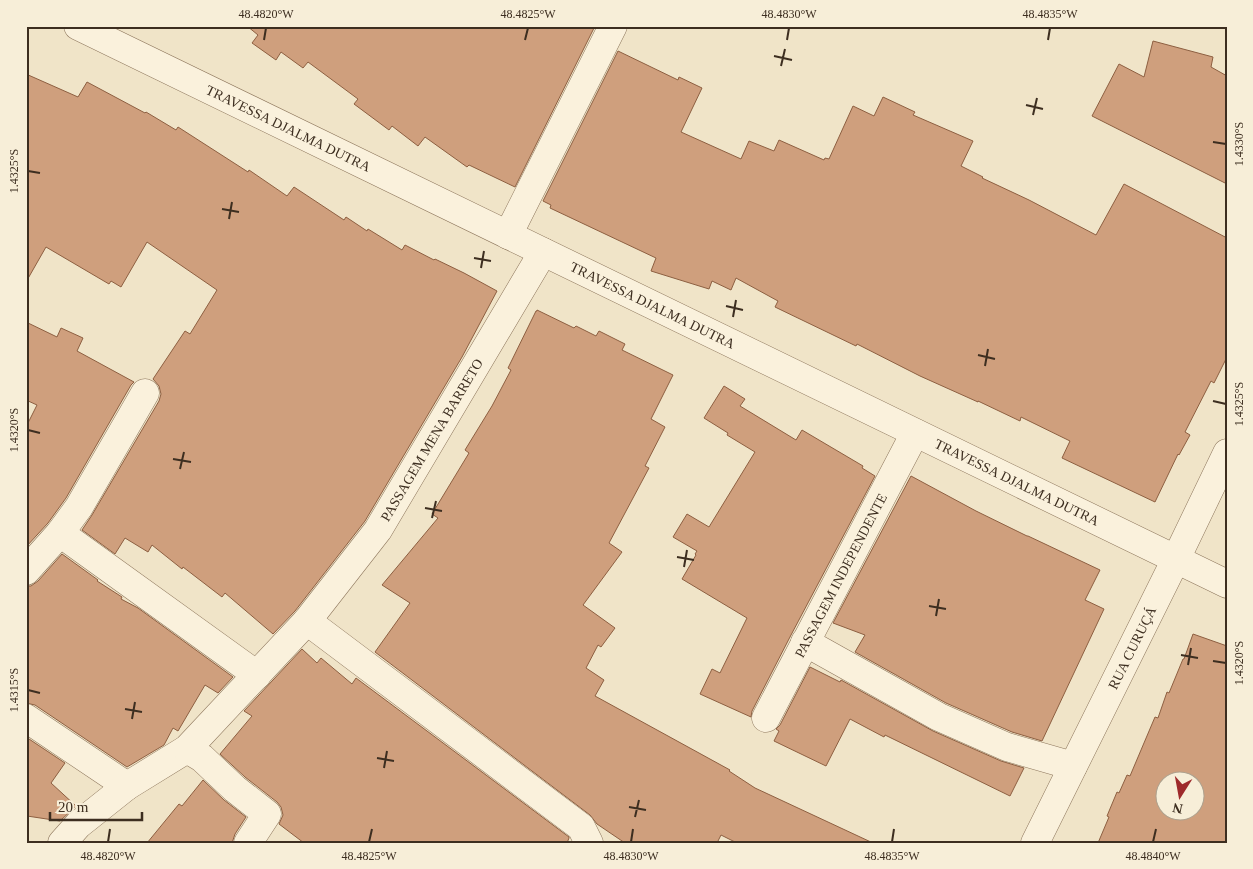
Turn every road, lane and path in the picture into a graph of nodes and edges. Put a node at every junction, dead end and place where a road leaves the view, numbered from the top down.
1 (78, 26) edge
2 (612, 26) edge
3 (508, 235) junction
4 (544, 252) junction
5 (145, 393) dead end
6 (915, 433) junction
7 (1227, 453) edge
8 (60, 533) junction
9 (1176, 559) junction
10 (26, 571) edge
11 (1227, 584) edge
12 (307, 621) junction
13 (805, 642) junction
14 (257, 674) junction
15 (26, 718) edge
16 (766, 718) dead end
17 (186, 749) junction
18 (1074, 766) junction
19 (127, 786) junction
20 (251, 842) edge
21 (62, 843) edge
22 (588, 843) edge
23 (1035, 843) edge

1 - 3 street, TRAVESSA DJALMA DUTRA
2 - 3 street
3 - 4 street, TRAVESSA DJALMA DUTRA
4 - 6 street, TRAVESSA DJALMA DUTRA
4 - 12 street, PASSAGEM MENA BARRETO
5 - 8 street
6 - 9 street, TRAVESSA DJALMA DUTRA
6 - 13 street, PASSAGEM INDEPENDENTE
7 - 9 street, RUA CURUÇÁ
8 - 10 street
8 - 14 street
9 - 11 street, TRAVESSA DJALMA DUTRA
9 - 18 street, RUA CURUÇÁ
12 - 14 street, PASSAGEM MENA BARRETO
12 - 22 street
13 - 16 street, PASSAGEM INDEPENDENTE
13 - 18 street
14 - 17 street, PASSAGEM MENA BARRETO
15 - 19 street
17 - 19 street, PASSAGEM MENA BARRETO
17 - 20 street
18 - 23 street, RUA CURUÇÁ
19 - 21 street, PASSAGEM MENA BARRETO

